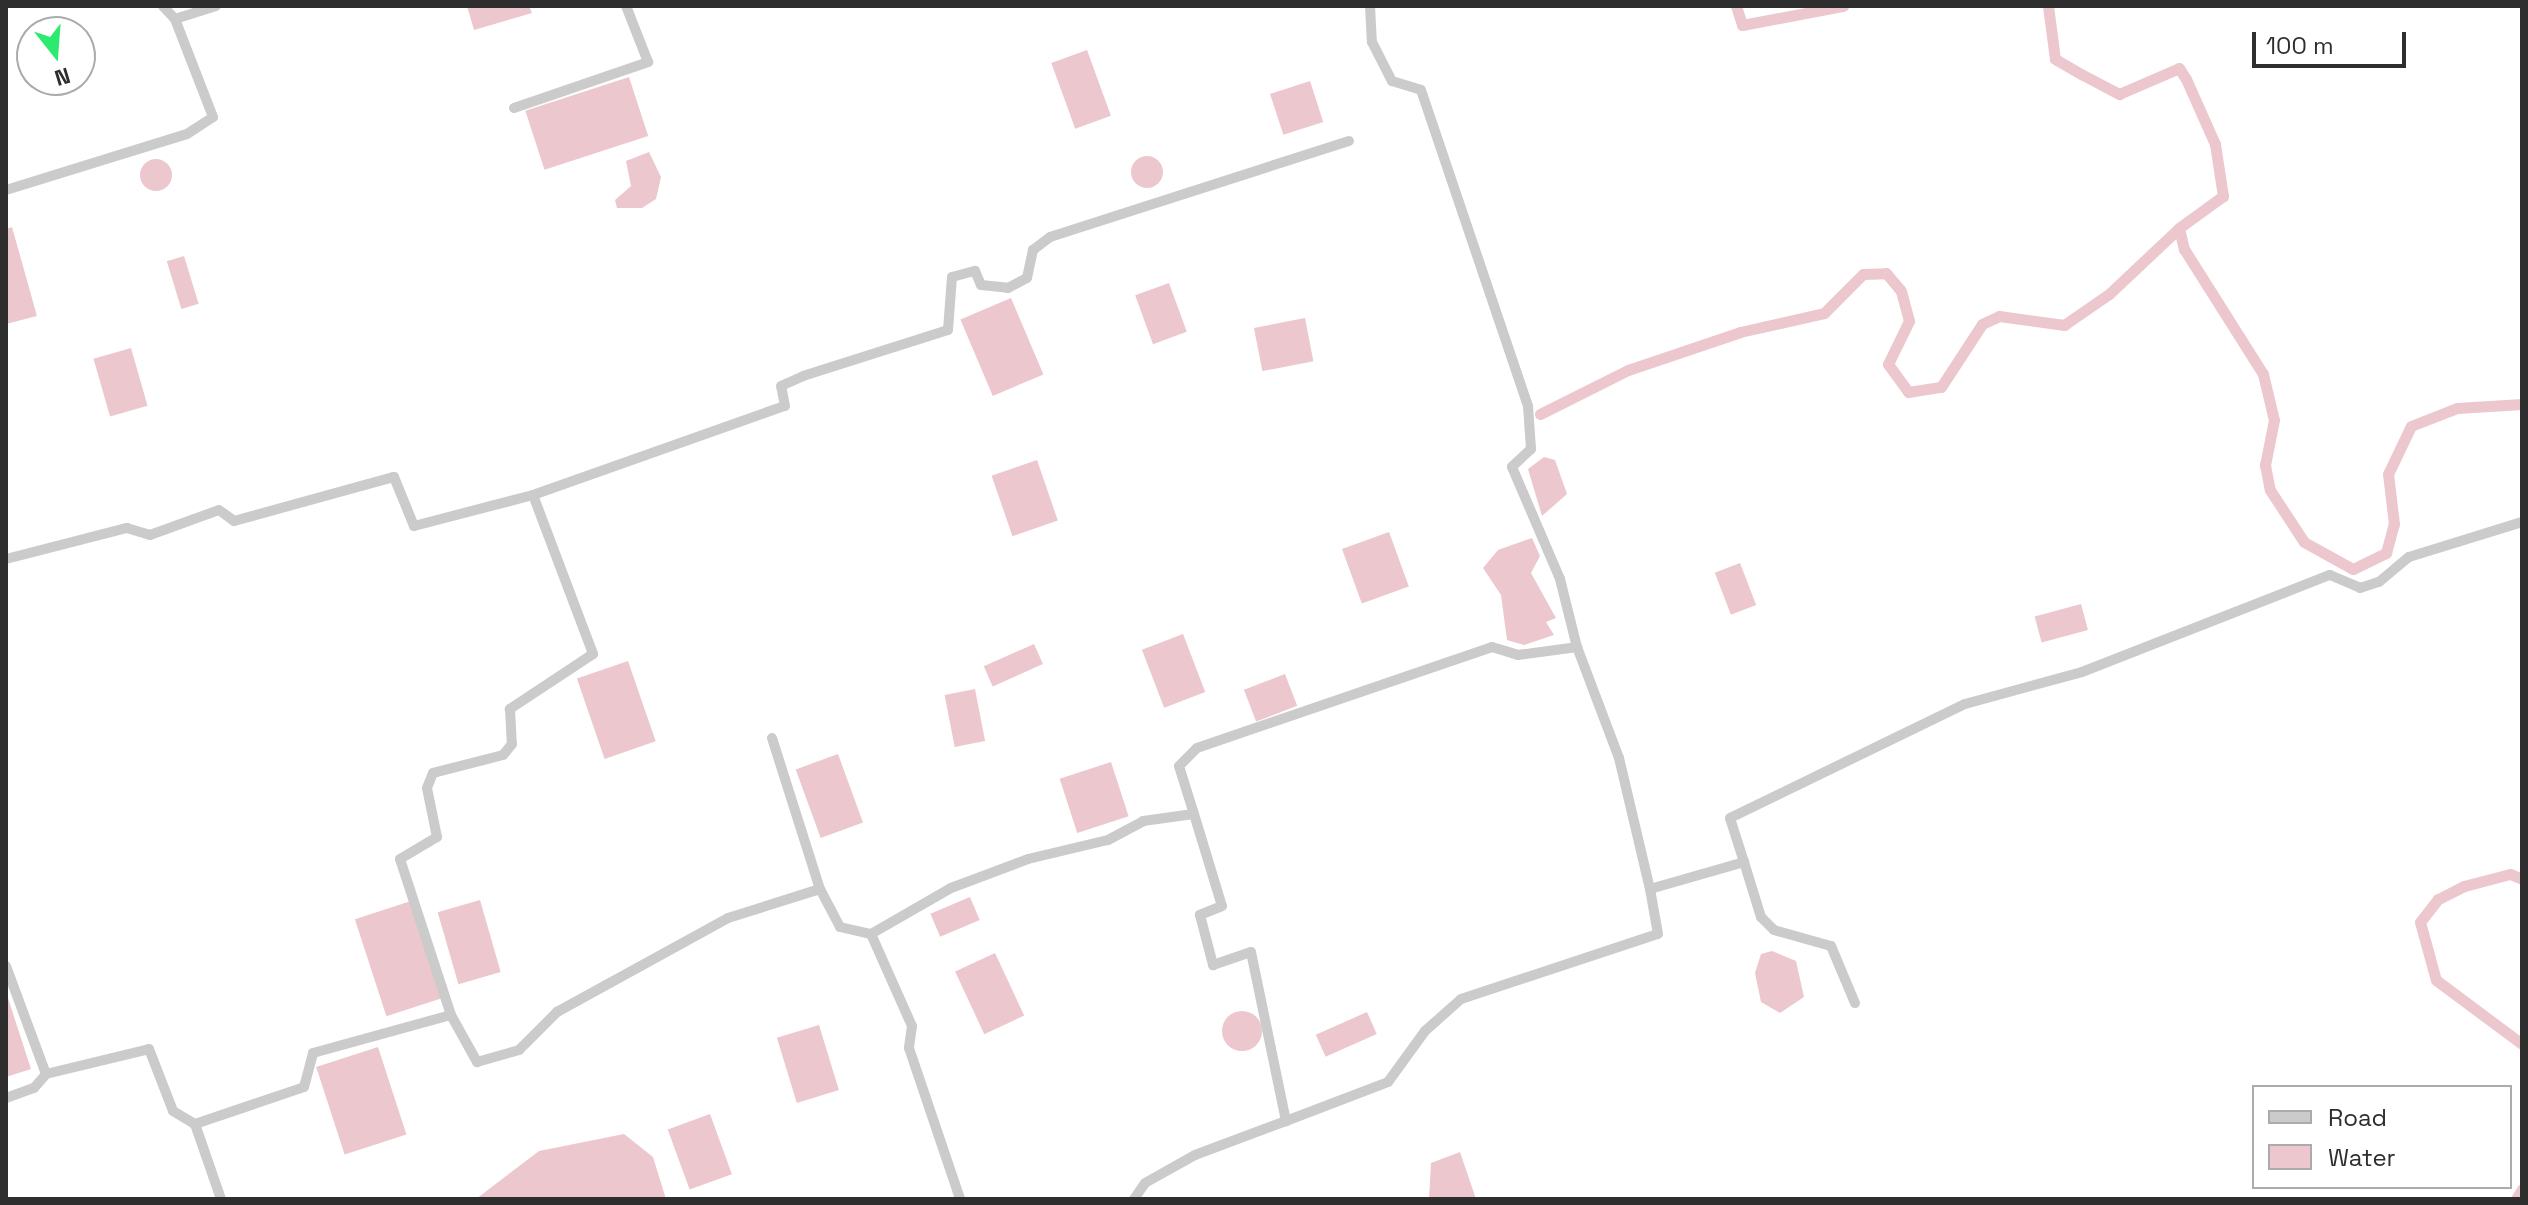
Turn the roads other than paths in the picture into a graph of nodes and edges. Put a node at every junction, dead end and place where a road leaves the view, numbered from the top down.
1 (163, 6) edge
2 (216, 6) edge
3 (626, 6) edge
4 (1370, 6) edge
5 (175, 19) junction
6 (514, 108) dead end
7 (1349, 141) dead end
8 (6, 190) edge
9 (533, 495) junction
10 (2522, 522) edge
11 (6, 559) edge
12 (1577, 647) junction
13 (772, 738) dead end
14 (1194, 814) junction
15 (1744, 862) junction
16 (820, 889) junction
17 (1650, 889) junction
18 (871, 934) junction
19 (6, 966) edge
20 (1855, 1003) dead end
21 (451, 1015) junction
22 (46, 1074) junction
23 (6, 1098) edge
24 (1286, 1121) junction
25 (195, 1124) junction
26 (221, 1199) edge
27 (960, 1199) edge
28 (1134, 1199) edge

1 - 5 street
2 - 5 street
3 - 6 street
4 - 12 street
5 - 8 street
7 - 9 street
9 - 11 street
9 - 21 street
10 - 15 street
12 - 14 street
12 - 17 street
13 - 16 street
14 - 18 street
14 - 24 street
15 - 17 street
15 - 20 street
16 - 18 street
16 - 21 street
17 - 24 street
18 - 27 street
19 - 22 street
21 - 25 street
22 - 23 street
22 - 25 street
24 - 28 street
25 - 26 street

